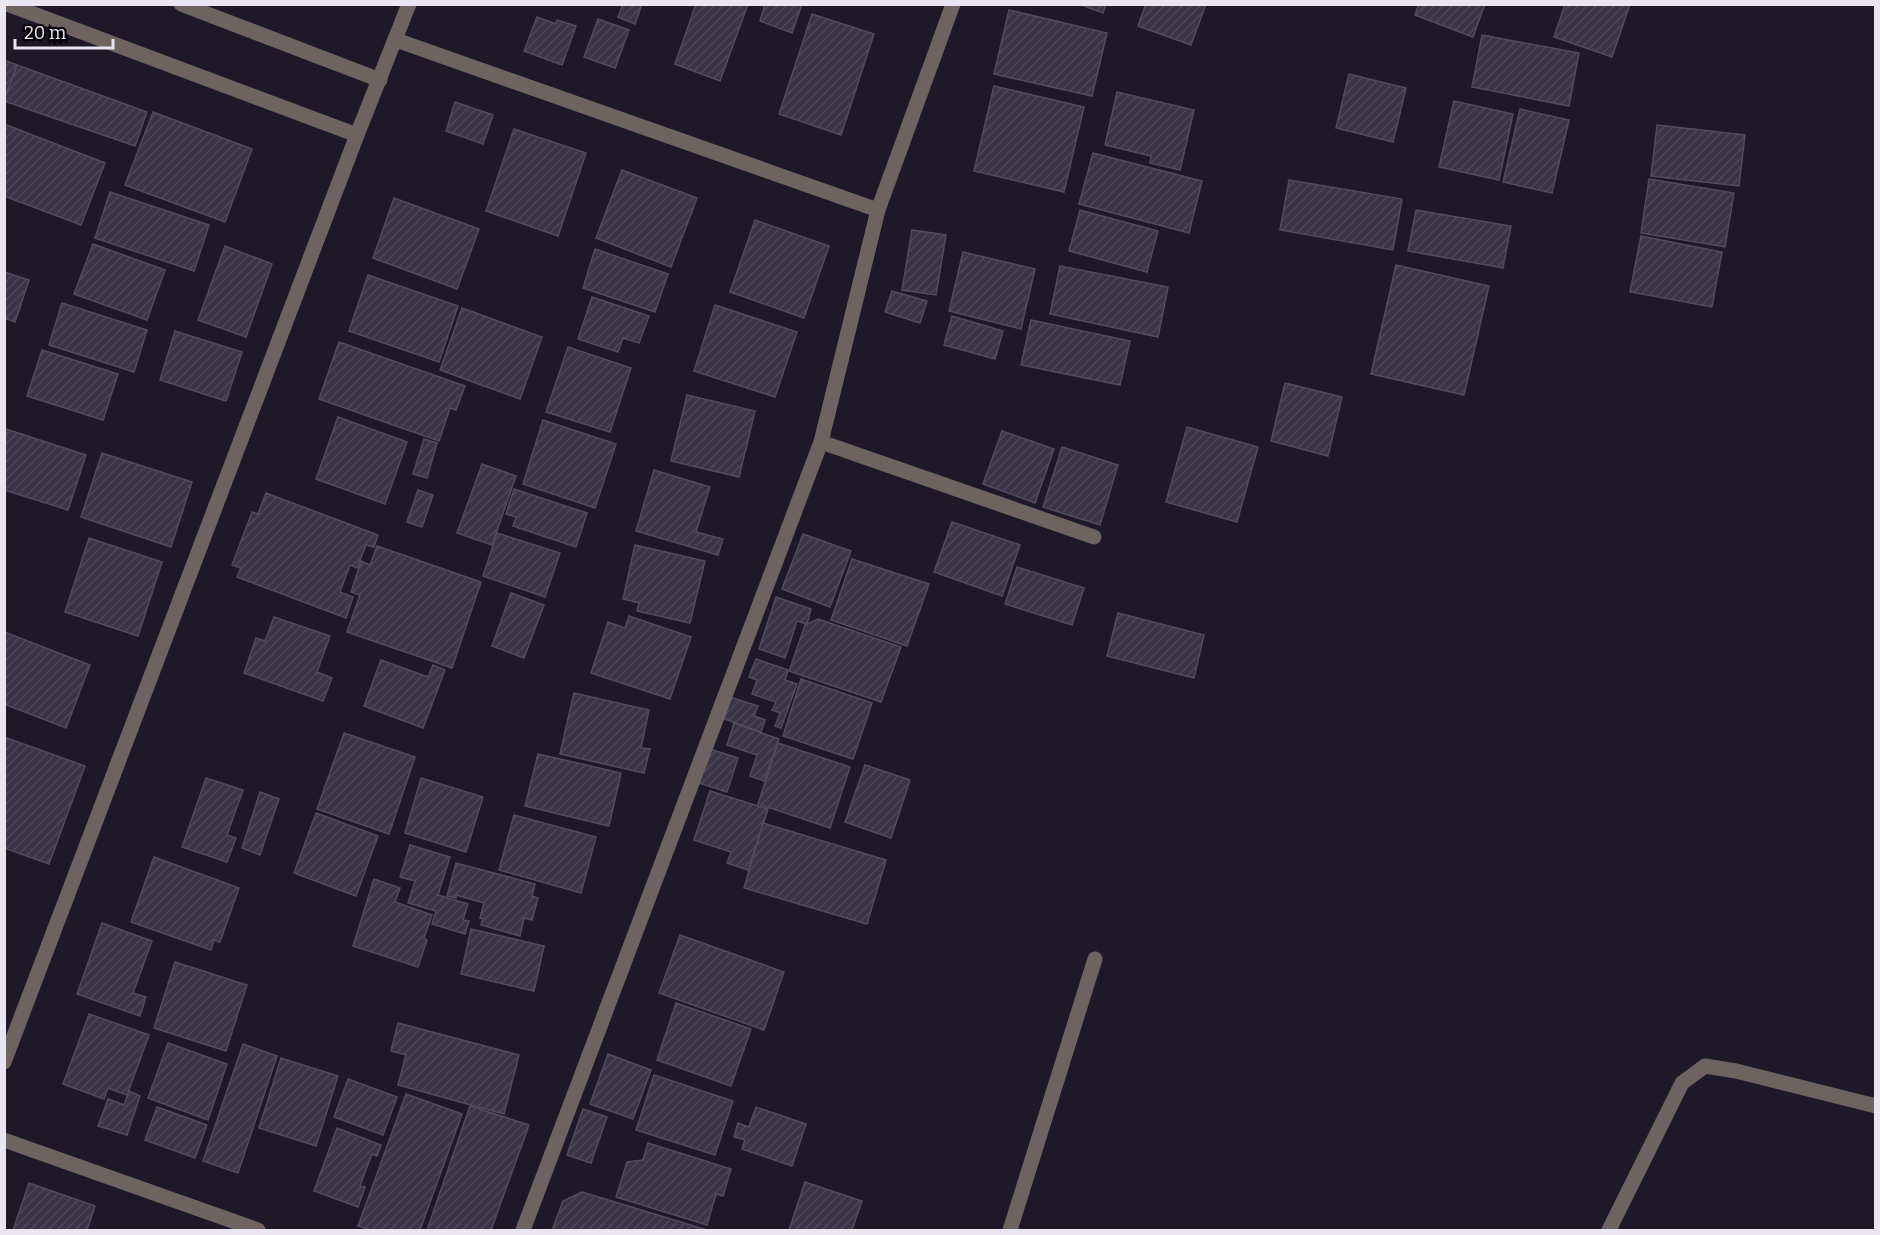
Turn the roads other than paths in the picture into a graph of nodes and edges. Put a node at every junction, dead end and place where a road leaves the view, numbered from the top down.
1 (7, 4) edge
2 (181, 4) edge
3 (409, 4) edge
4 (953, 4) edge
5 (396, 40) junction
6 (380, 80) junction
7 (357, 135) junction
8 (878, 210) junction
9 (821, 442) junction
10 (1094, 537) dead end
11 (1095, 959) dead end
12 (4, 1062) edge
13 (1875, 1106) edge
14 (4, 1140) edge
15 (258, 1230) edge
16 (522, 1230) edge
17 (1010, 1230) edge
18 (1609, 1230) edge

1 - 7 street
2 - 6 street
3 - 5 street
4 - 8 street
5 - 6 street
5 - 8 street
6 - 7 street
7 - 12 street
8 - 9 street
9 - 10 street
9 - 16 street
11 - 17 street
13 - 18 street
14 - 15 street

